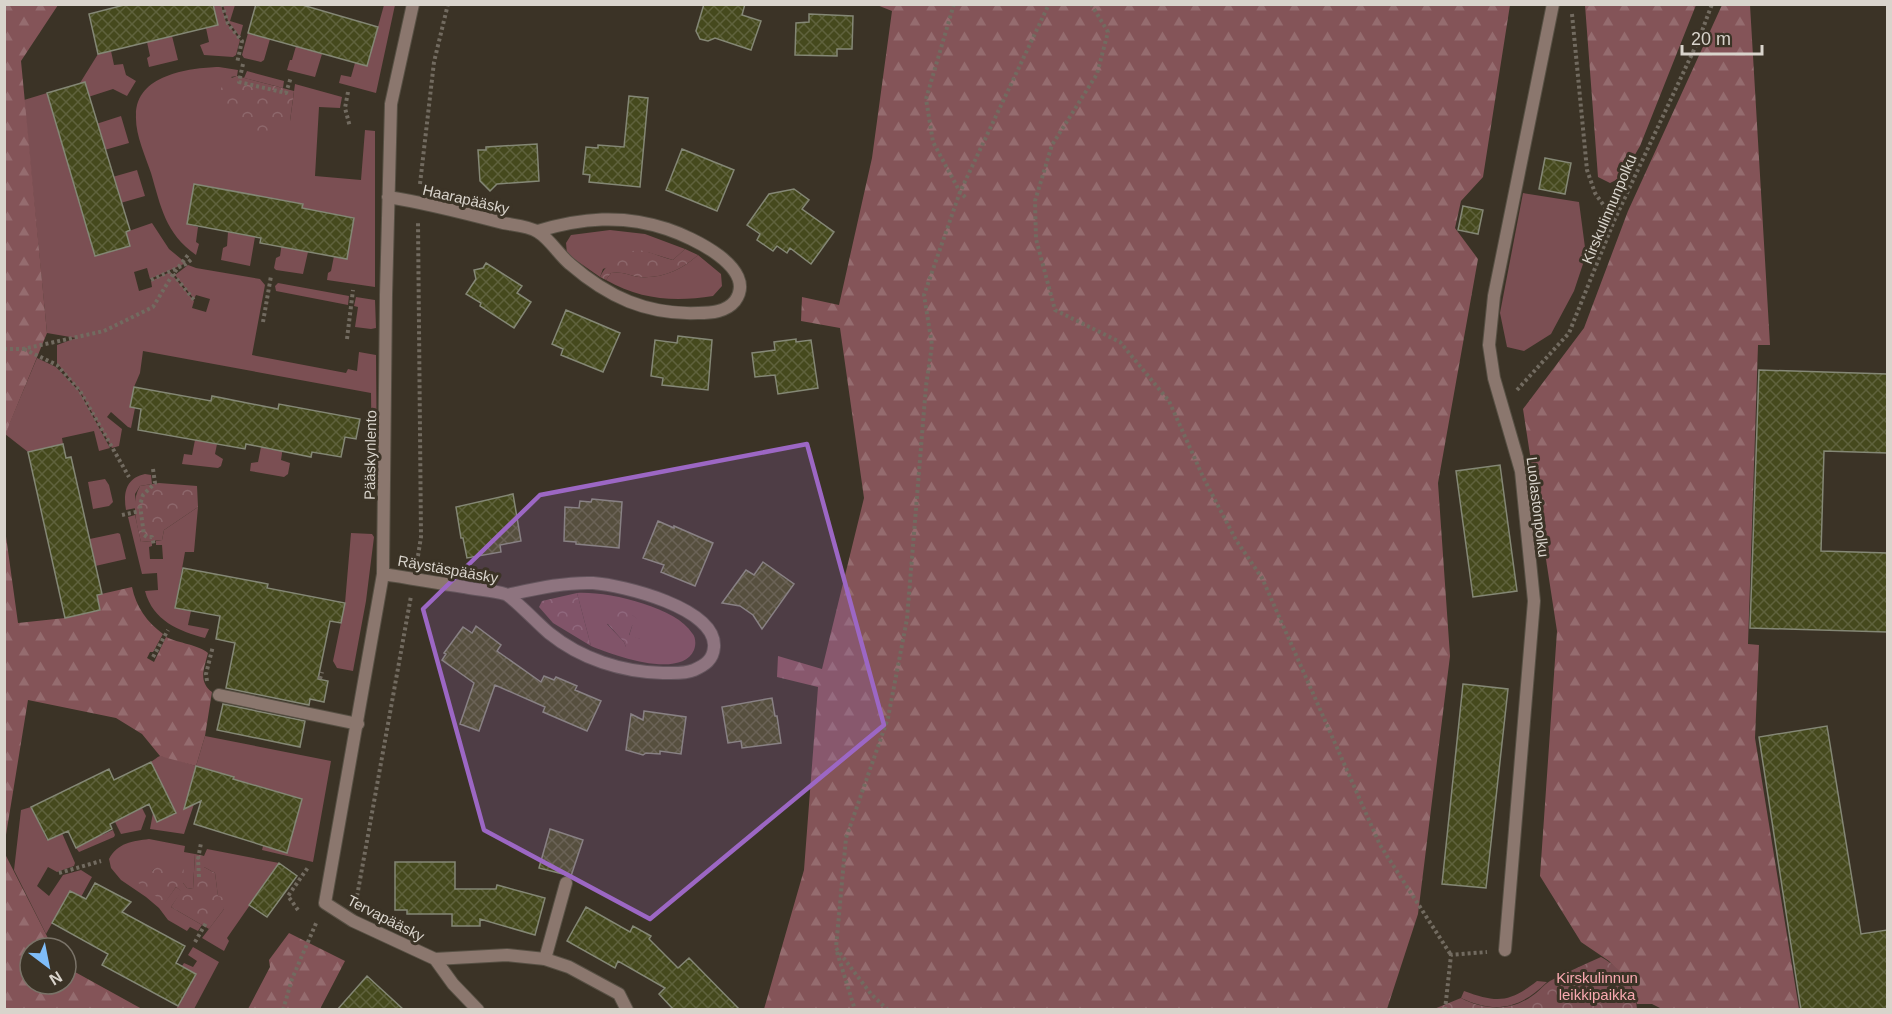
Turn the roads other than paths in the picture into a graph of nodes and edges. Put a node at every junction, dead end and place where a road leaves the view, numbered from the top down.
1 (413, 4) edge
2 (1553, 4) edge
3 (388, 197) junction
4 (538, 231) junction
5 (383, 574) junction
6 (507, 595) junction
7 (219, 695) road end
8 (358, 724) junction
9 (566, 883) dead end
10 (325, 903) joint
11 (1505, 950) road end
12 (435, 959) junction
13 (545, 959) junction
14 (478, 1010) edge
15 (627, 1010) edge

1 - 3 street, Pääskynlento
2 - 11 street, Luolastonpolku
3 - 4 street, Haarapääsky
3 - 5 street, Pääskynlento
4 - 4 street
5 - 6 street, Räystäspääsky
5 - 8 street, Pääskynlento
6 - 6 street, Räystäspääsky
7 - 8 street
8 - 10 street, Pääskynlento
9 - 13 street
10 - 12 street, Tervapääsky
12 - 13 street, Tervapääsky
12 - 14 street, Tervapääsky
13 - 15 street, Tervapääsky

